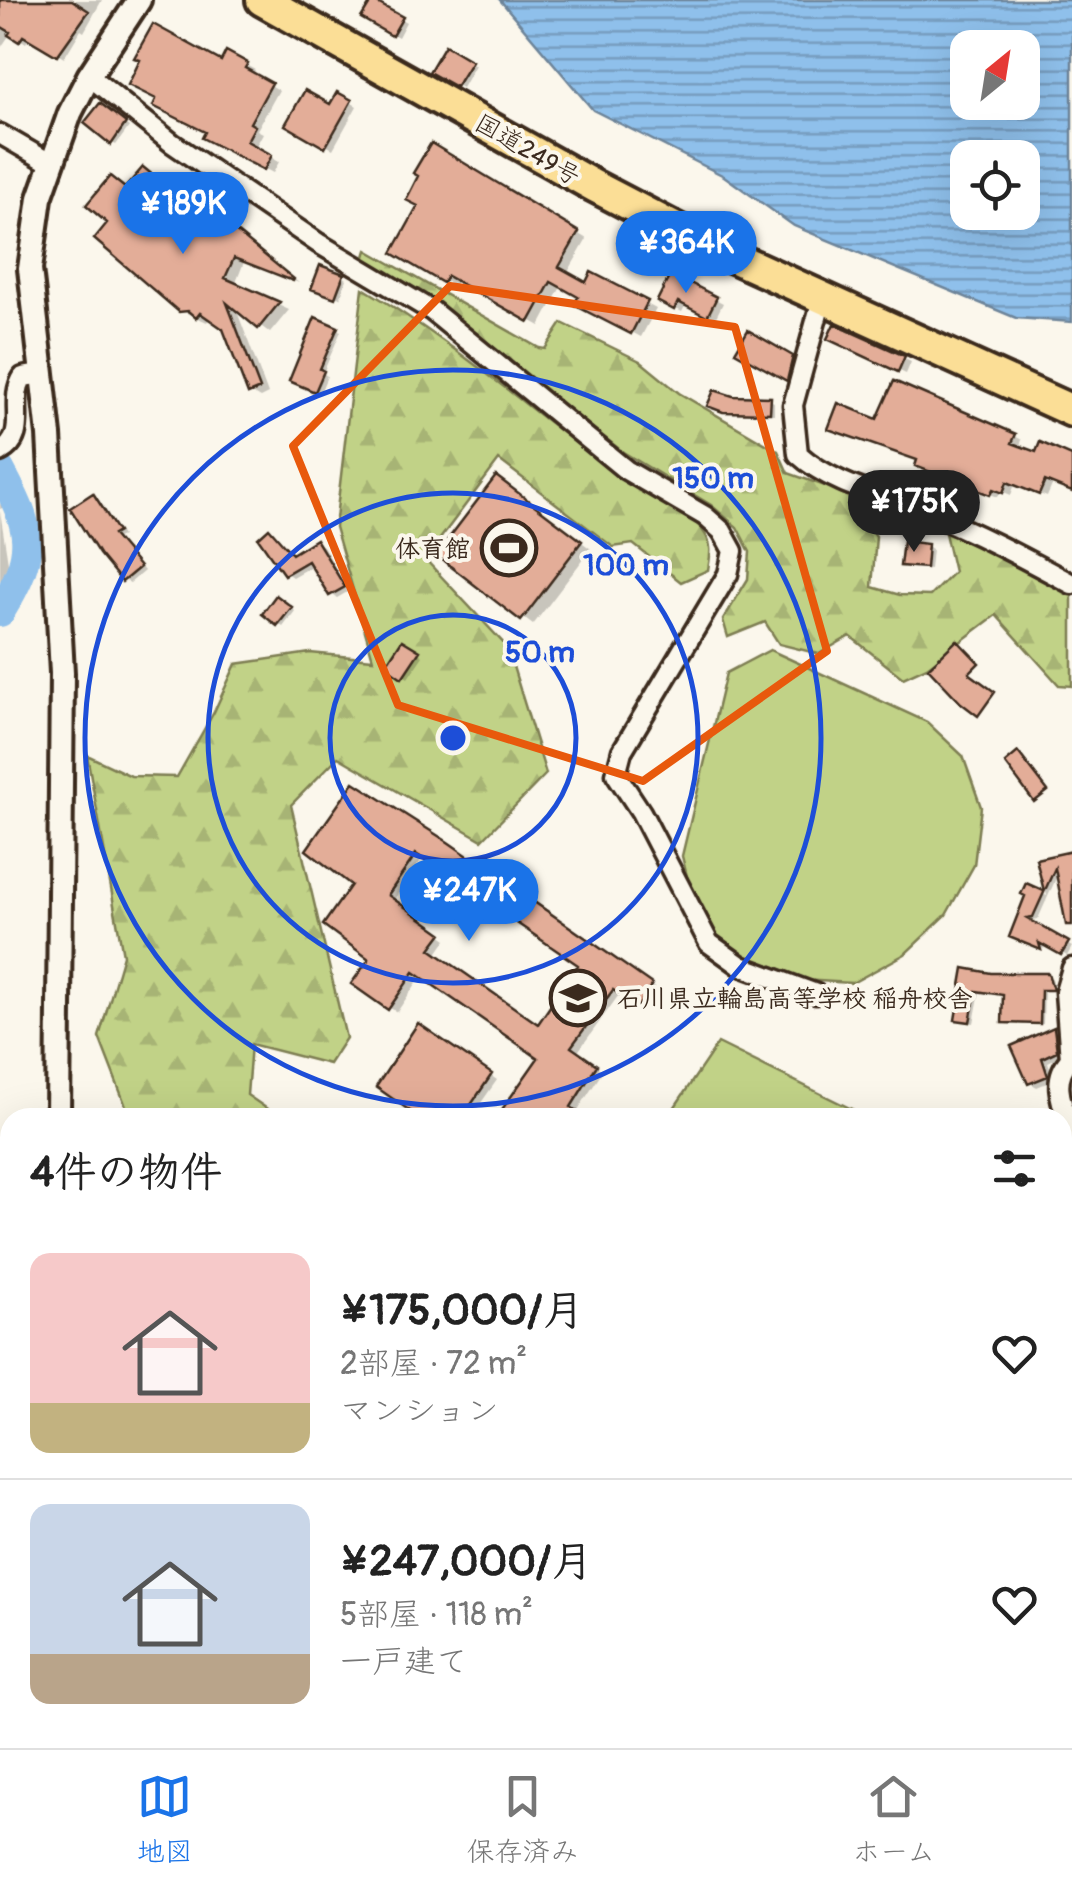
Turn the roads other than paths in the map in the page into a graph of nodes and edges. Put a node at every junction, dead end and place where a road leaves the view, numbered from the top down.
1 (139, 0) edge
2 (262, 0) edge
3 (89, 76) junction
4 (0, 134) edge
5 (50, 163) junction
6 (822, 299) junction
7 (41, 374) junction
8 (1072, 411) edge
9 (3, 450) edge
10 (1072, 584) edge
11 (1072, 968) edge
12 (816, 994) dead end
13 (58, 1108) edge
14 (1064, 1108) edge

1 - 3 street
2 - 6 highway, 国道249号
3 - 5 street
3 - 12 street
4 - 5 street
5 - 7 street
6 - 8 highway, 国道249号
6 - 10 street
7 - 9 street
7 - 13 street
11 - 14 street

